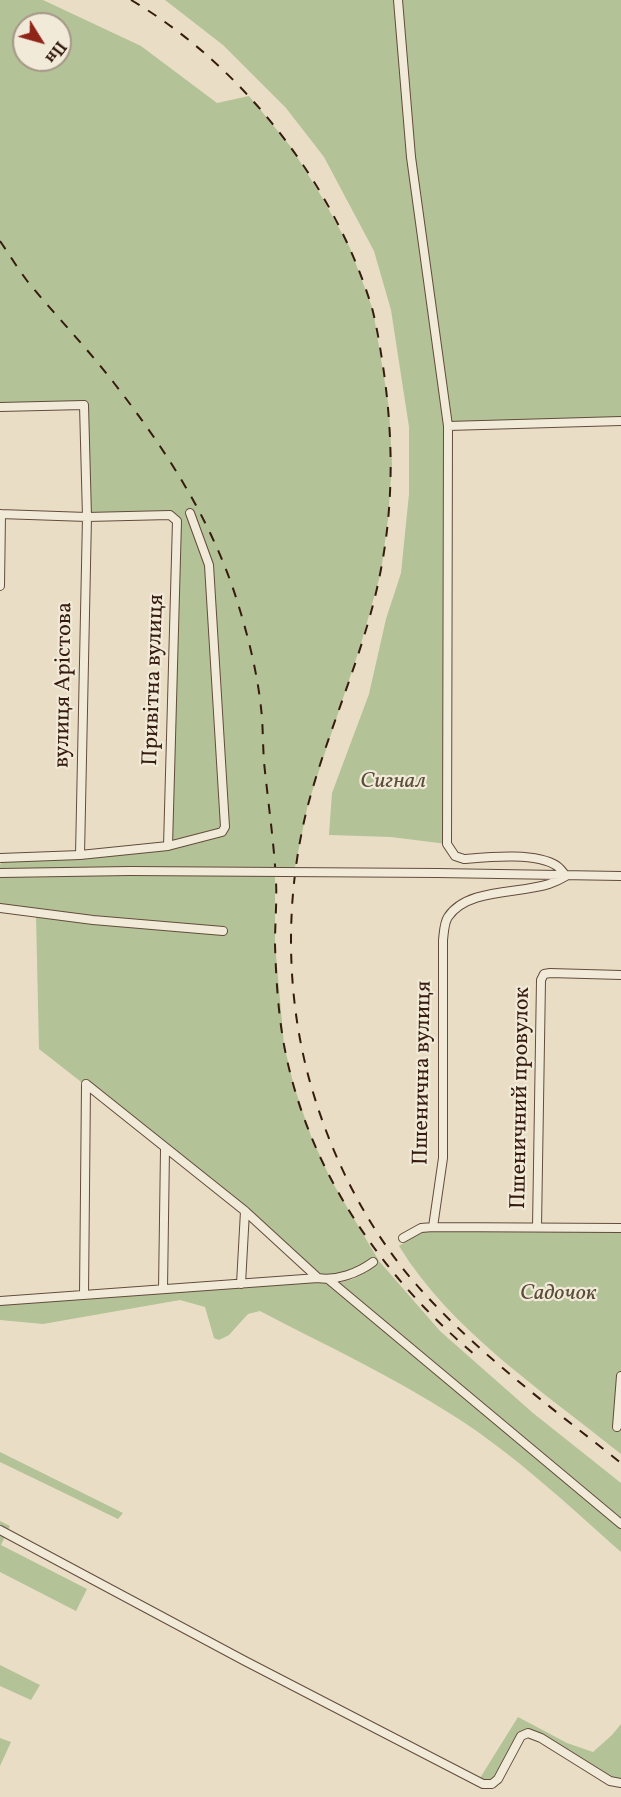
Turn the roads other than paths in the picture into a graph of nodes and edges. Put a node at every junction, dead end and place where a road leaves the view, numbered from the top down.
1 (398, 0) edge
2 (0, 407) edge
3 (621, 421) edge
4 (448, 426) junction
5 (190, 513) dead end
6 (1, 514) edge
7 (87, 517) junction
8 (0, 586) edge
9 (168, 846) junction
10 (80, 855) junction
11 (0, 858) edge
12 (0, 873) edge
13 (566, 876) junction
14 (621, 876) edge
15 (0, 908) edge
16 (223, 931) dead end
17 (621, 975) edge
18 (165, 1149) junction
19 (245, 1210) junction
20 (433, 1227) junction
21 (537, 1227) junction
22 (621, 1228) edge
23 (403, 1238) dead end
24 (373, 1262) dead end
25 (318, 1278) junction
26 (328, 1280) junction
27 (241, 1284) junction
28 (163, 1289) junction
29 (84, 1295) junction
30 (0, 1301) edge
31 (621, 1376) edge
32 (617, 1427) dead end
33 (621, 1524) edge
34 (0, 1530) edge
35 (621, 1783) edge

1 - 4 street
2 - 7 street, вулиця Арістова
3 - 4 street
4 - 13 street
5 - 9 street
6 - 7 street
6 - 8 street
7 - 9 street, Привітна вулиця
7 - 10 street, вулиця Арістова
9 - 10 street
10 - 11 street
12 - 13 street, bridge
13 - 14 street
13 - 20 street, Пшенична вулиця
15 - 16 street
17 - 21 street, Пшеничний провулок
18 - 19 street
18 - 28 street
18 - 29 street
19 - 25 street
19 - 27 street
20 - 21 street
20 - 23 street
21 - 22 street
24 - 26 street
25 - 26 street
25 - 27 street
26 - 33 street
27 - 28 street
28 - 29 street
29 - 30 street
31 - 32 street
34 - 35 street

